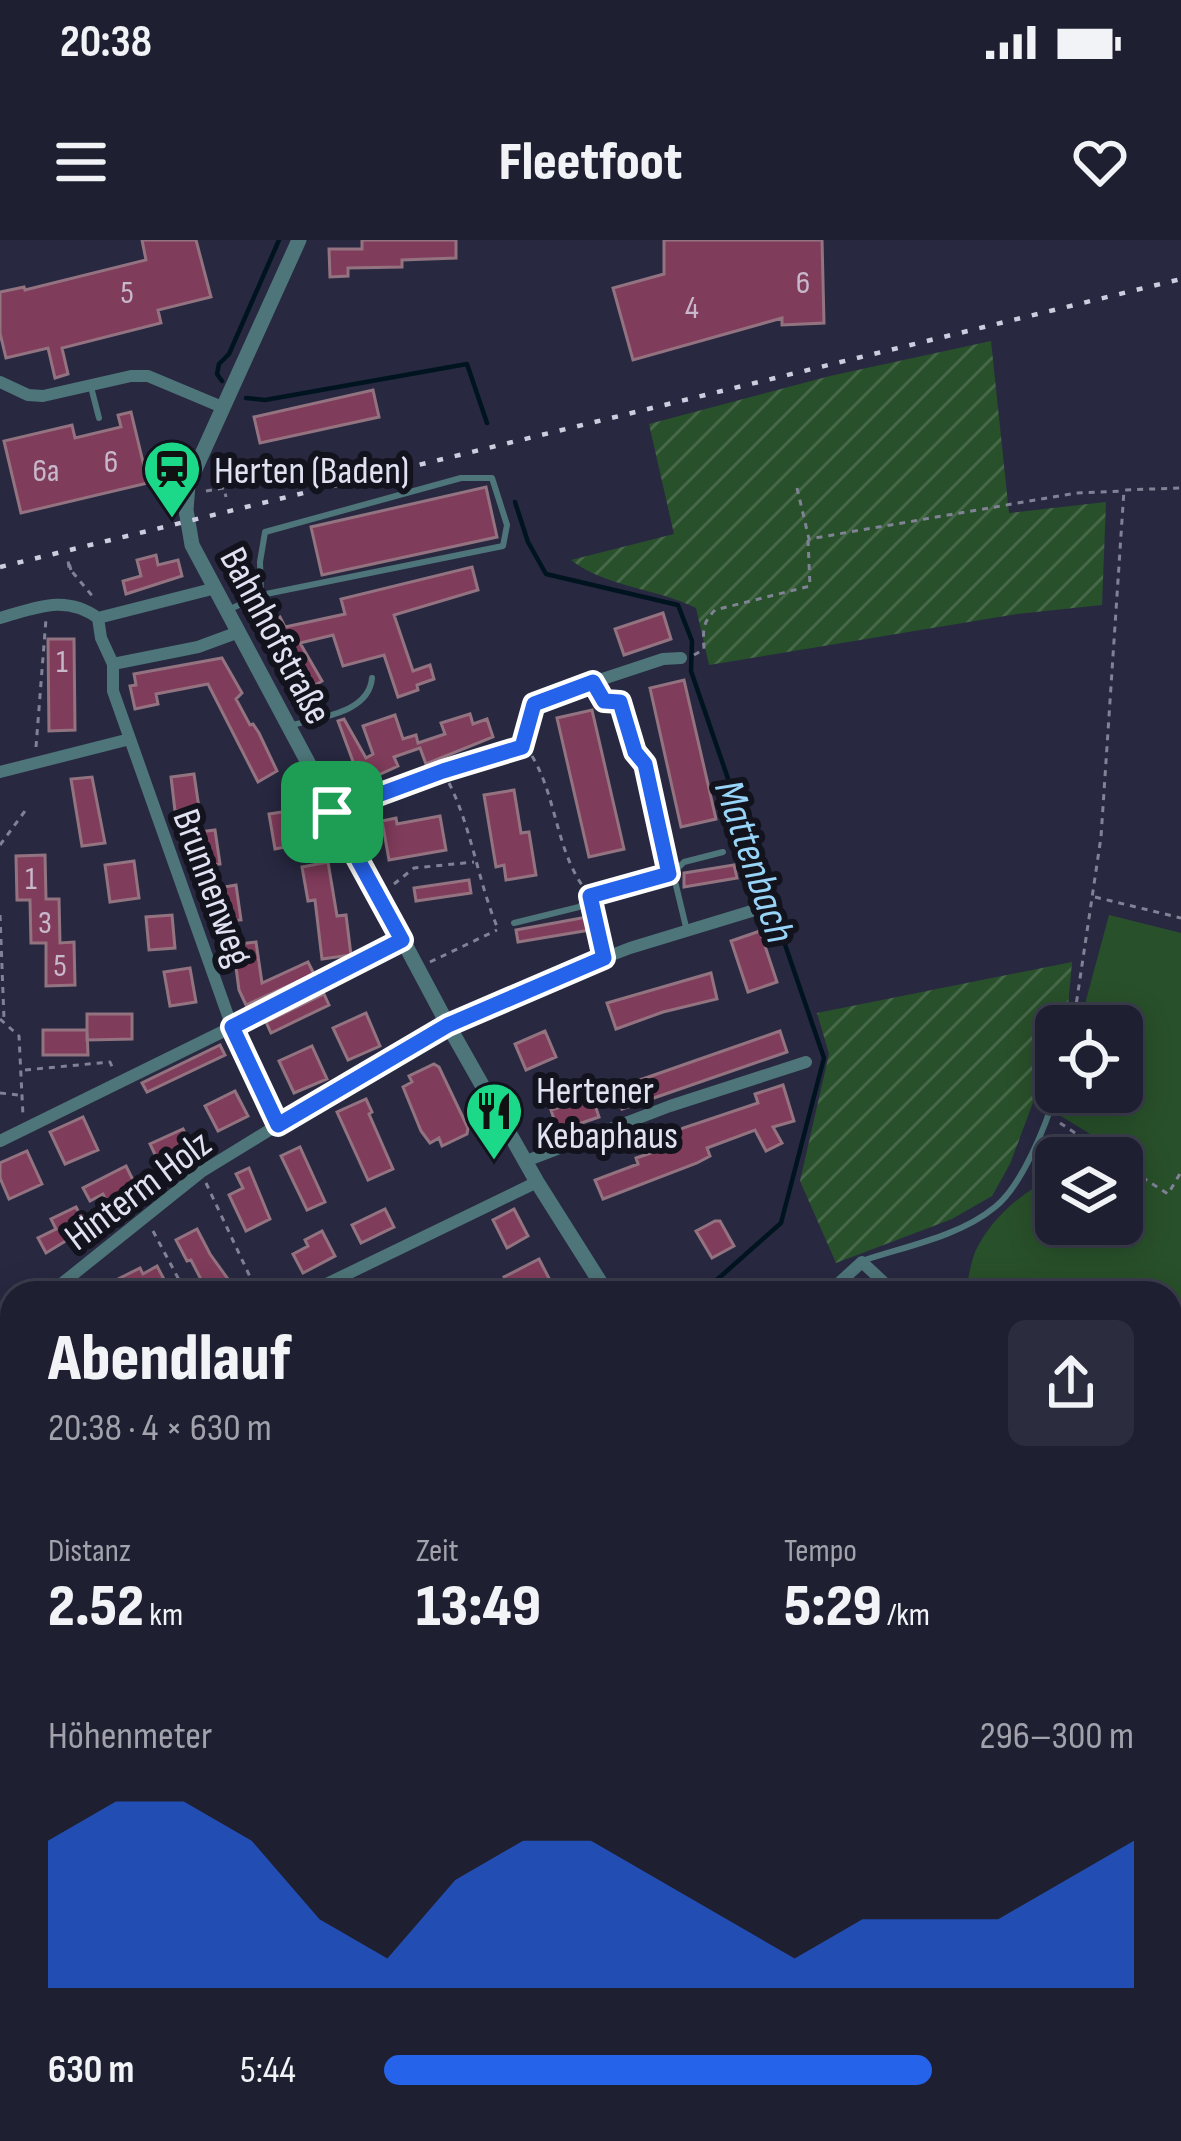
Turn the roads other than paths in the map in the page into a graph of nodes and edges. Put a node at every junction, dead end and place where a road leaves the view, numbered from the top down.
1 (298, 240) edge
2 (91, 386) junction
3 (2, 388) edge
4 (221, 407) junction
5 (98, 418) dead end
6 (212, 589) junction
7 (261, 595) junction
8 (224, 611) junction
9 (103, 617) junction
10 (0, 618) edge
11 (236, 633) junction
12 (681, 658) dead end
13 (113, 664) junction
14 (372, 678) dead end
15 (289, 726) junction
16 (130, 739) junction
17 (0, 772) edge
18 (332, 812) junction
19 (723, 852) dead end
20 (671, 873) junction
21 (590, 896) junction
22 (755, 910) dead end
23 (514, 923) dead end
24 (687, 931) junction
25 (604, 958) junction
26 (344, 972) road end
27 (448, 1025) junction
28 (232, 1027) junction
29 (806, 1062) dead end
30 (1049, 1113) edge
31 (278, 1125) junction
32 (0, 1141) edge
33 (526, 1161) junction
34 (537, 1182) junction
35 (862, 1262) junction
36 (65, 1281) edge
37 (333, 1281) edge
38 (599, 1281) edge
39 (841, 1281) edge
40 (882, 1281) edge

1 - 4 street, Bahnhofstraße
2 - 3 street
2 - 4 street
2 - 5 lane
4 - 6 street, Bahnhofstraße
6 - 8 street, Bahnhofstraße
6 - 9 street
7 - 7 lane
7 - 8 lane
8 - 11 street, Bahnhofstraße
9 - 10 street
9 - 13 street, Brunnenweg
11 - 13 street
11 - 15 street, Bahnhofstraße
12 - 18 street
13 - 16 street, Brunnenweg
14 - 15 lane
15 - 18 street, Bahnhofstraße
16 - 17 street
16 - 28 street, Brunnenweg
18 - 27 street, Bahnhofstraße
19 - 20 lane
20 - 21 lane
20 - 24 lane
21 - 23 lane
21 - 25 lane
22 - 24 street, Hinterm Holz
24 - 25 street, Hinterm Holz
25 - 27 street, Hinterm Holz
26 - 28 lane
27 - 31 street, Hinterm Holz
27 - 33 street, Bahnhofstraße
28 - 31 street, Brunnenweg
28 - 32 street
29 - 33 street
30 - 35 lane
31 - 36 street, Hinterm Holz
33 - 34 street, Bahnhofstraße
34 - 37 street
34 - 38 street, Bahnhofstraße
35 - 39 street
35 - 40 street

